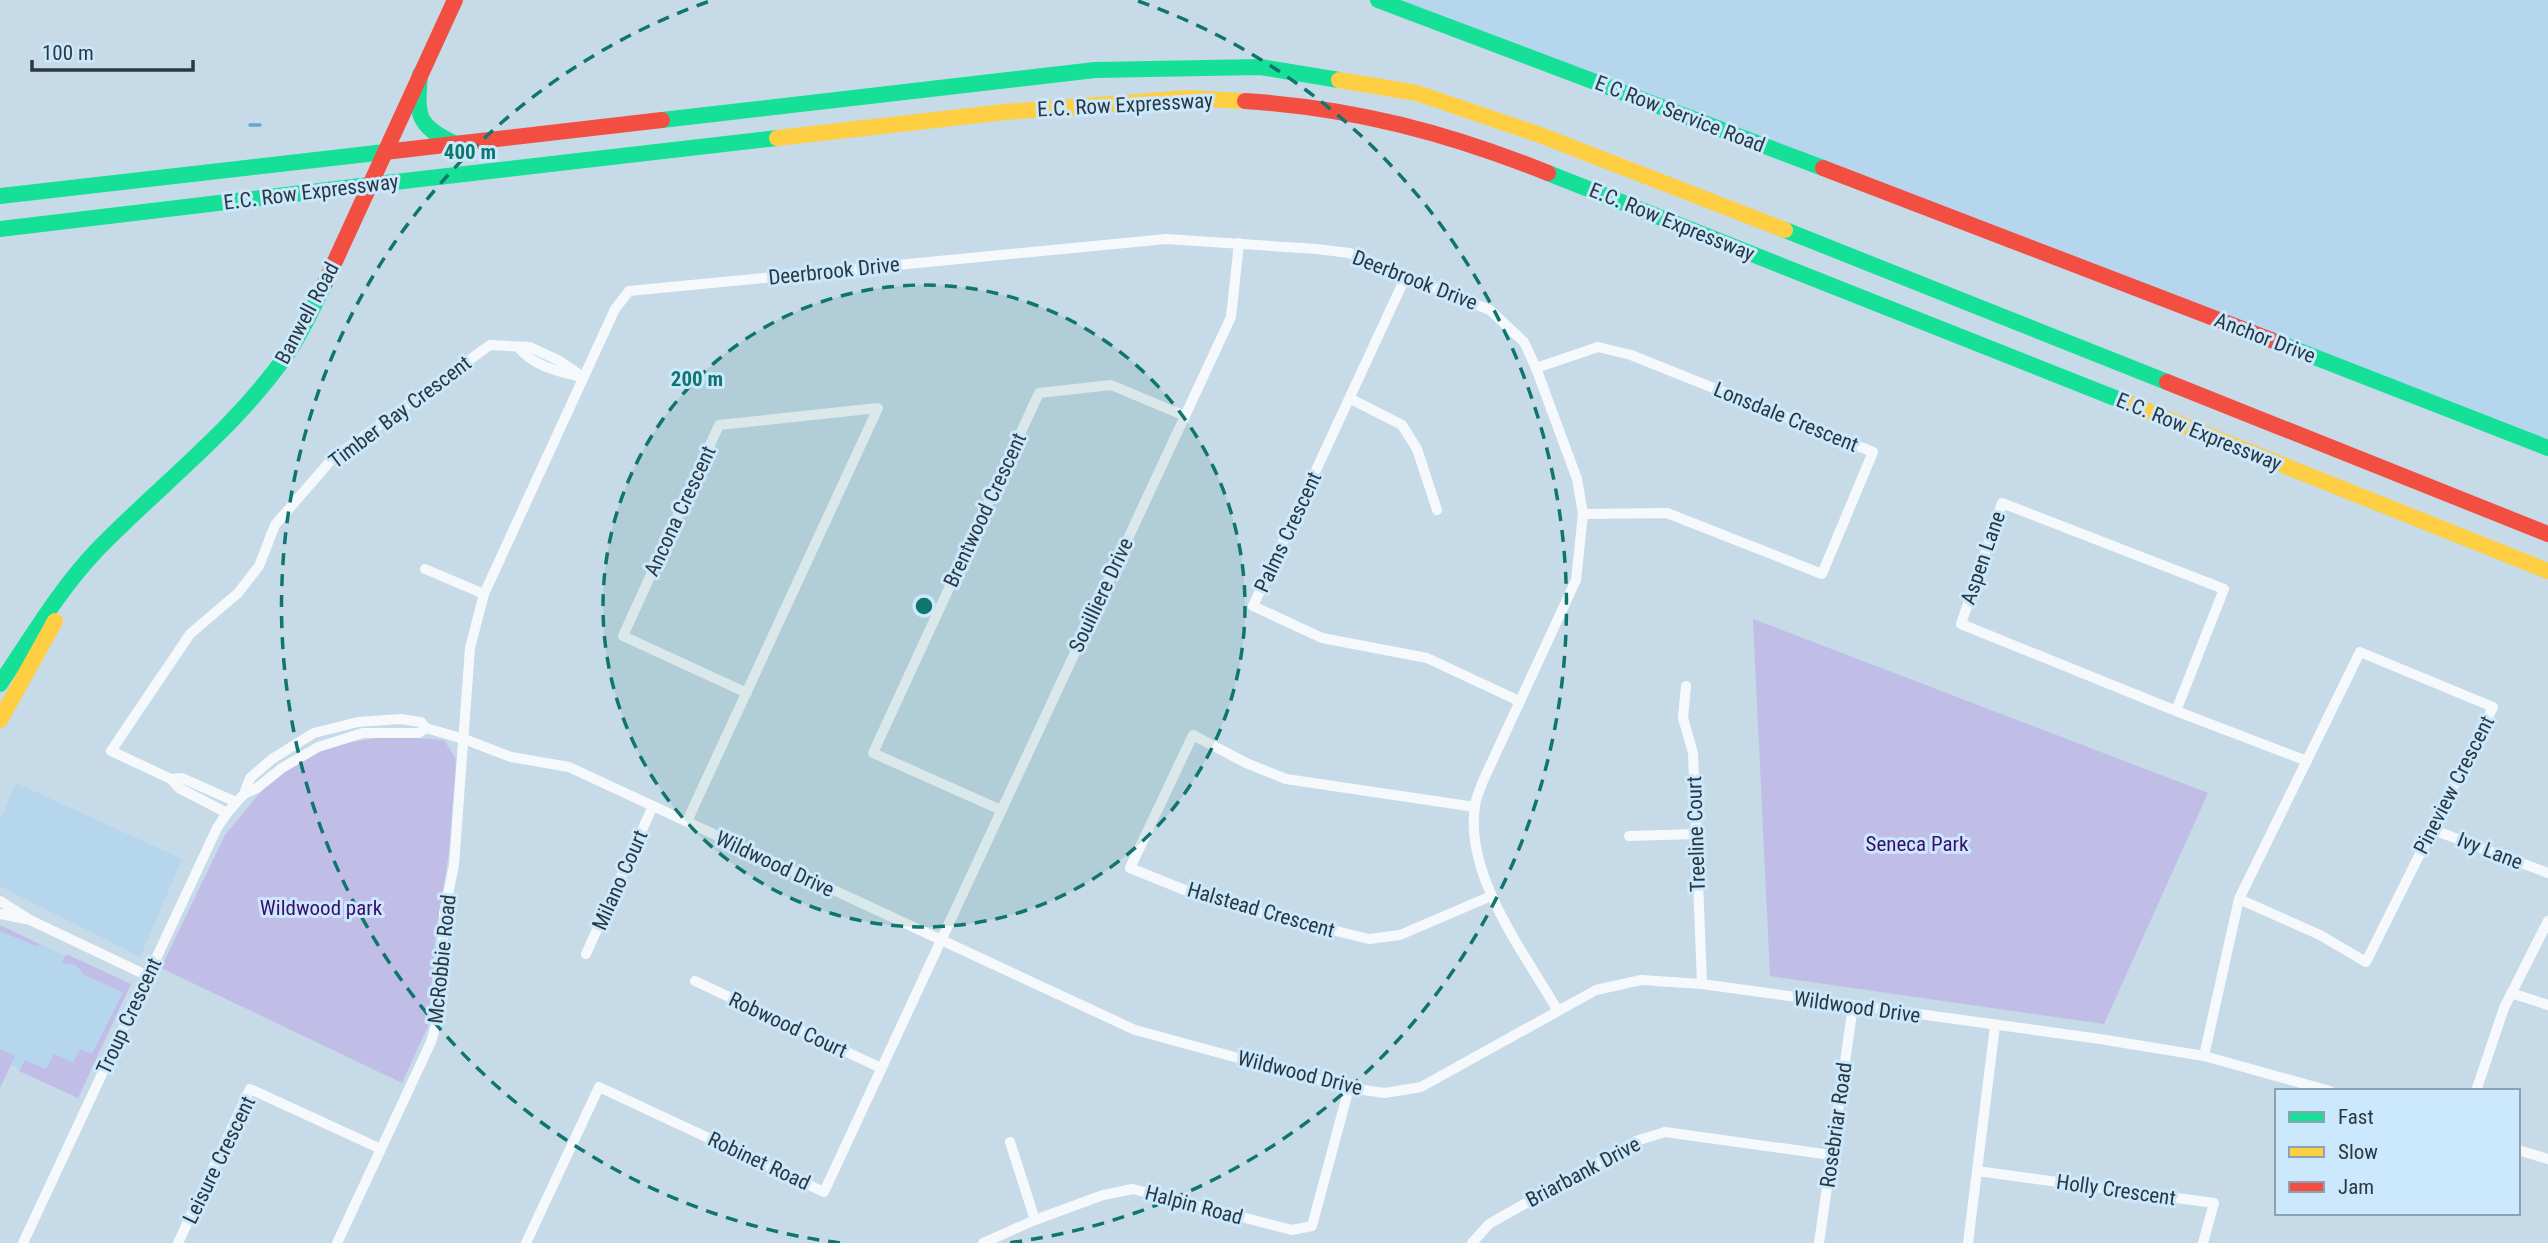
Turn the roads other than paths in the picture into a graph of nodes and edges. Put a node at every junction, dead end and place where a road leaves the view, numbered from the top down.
1 (455, 0) edge
2 (1378, 0) edge
3 (421, 74) junction
4 (456, 144) junction
5 (385, 152) junction
6 (369, 185) junction
7 (0, 196) edge
8 (1982, 228) joint
9 (0, 229) edge
10 (1239, 243) junction
11 (1406, 276) junction
12 (1536, 368) junction
13 (583, 377) junction
14 (1351, 399) junction
15 (1185, 416) junction
16 (2548, 449) edge
17 (1437, 510) dead end
18 (1584, 514) junction
19 (2548, 534) edge
20 (425, 569) dead end
21 (2548, 571) edge
22 (80, 572) junction
23 (484, 594) junction
24 (0, 684) edge
25 (1686, 686) dead end
26 (747, 693) junction
27 (1519, 701) junction
28 (2176, 711) junction
29 (0, 720) edge
30 (426, 728) joint
31 (464, 739) junction
32 (2307, 761) junction
33 (171, 779) junction
34 (240, 798) junction
35 (653, 806) junction
36 (1475, 807) junction
37 (1001, 810) junction
38 (227, 813) junction
39 (687, 822) junction
40 (2431, 829) junction
41 (1696, 834) junction
42 (1629, 836) dead end
43 (2548, 873) edge
44 (1490, 896) junction
45 (2239, 899) junction
46 (0, 901) edge
47 (0, 914) edge
48 (30, 920) junction
49 (2548, 921) edge
50 (940, 941) junction
51 (586, 954) dead end
52 (148, 975) junction
53 (695, 981) dead end
54 (1702, 984) junction
55 (2511, 993) junction
56 (2548, 1005) edge
57 (1853, 1006) junction
58 (1558, 1011) junction
59 (1995, 1026) junction
60 (2204, 1056) junction
61 (881, 1068) junction
62 (1349, 1088) junction
63 (2323, 1089) edge
64 (2477, 1089) edge
65 (1010, 1142) dead end
66 (381, 1149) junction
67 (2520, 1151) edge
68 (1831, 1155) junction
69 (2548, 1159) edge
70 (1977, 1171) junction
71 (1035, 1220) junction
72 (23, 1243) edge
73 (178, 1243) edge
74 (337, 1243) edge
75 (526, 1243) edge
76 (983, 1243) edge
77 (1472, 1243) edge
78 (1819, 1243) edge
79 (1968, 1243) edge
80 (2203, 1243) edge

1 - 3 main road, Banwell Road
2 - 8 main road, E C Row Service Road
3 - 4 main road
3 - 5 main road, Banwell Road
4 - 5 main road, E.C. Row Expressway
4 - 19 main road, E.C. Row Expressway
5 - 6 main road, Banwell Road
5 - 7 main road, E.C. Row Expressway
6 - 9 main road, E.C. Row Expressway
6 - 21 main road, E.C. Row Expressway
6 - 22 main road, Banwell Road
8 - 16 main road, Anchor Drive
10 - 11 street, Deerbrook Drive
10 - 13 street, Deerbrook Drive
10 - 15 street, Souilliere Drive
11 - 12 street, Deerbrook Drive
11 - 14 street, Palms Crescent
12 - 18 street, Deerbrook Drive
12 - 18 street, Lonsdale Crescent
13 - 23 street
13 - 33 street, Timber Bay Crescent
14 - 17 street
14 - 27 street, Palms Crescent
15 - 37 street, Souilliere Drive
15 - 37 street, Brentwood Crescent
18 - 27 street, Deerbrook Drive
20 - 23 street
22 - 24 main road, Banwell Road
22 - 29 main road, Banwell Road
23 - 31 street
25 - 41 street, Treeline Court
26 - 26 street, Ancona Crescent
26 - 39 street, Ancona Crescent
27 - 36 street, Deerbrook Drive
28 - 28 street, Aspen Lane
28 - 32 street, Aspen Lane
30 - 31 street, Wildwood Drive
30 - 34 street, Troup Crescent
31 - 35 street, Wildwood Drive
31 - 66 street, McRobbie Road
32 - 40 street, Pineview Crescent
32 - 45 street, Pineview Crescent
33 - 34 street, Timber Bay Crescent
33 - 38 street, Timber Bay Crescent
34 - 38 street, Troup Crescent
35 - 39 street, Wildwood Drive
35 - 51 street, Milano Court
36 - 44 street, Deerbrook Drive
36 - 44 street, Halstead Crescent
37 - 50 street, Souilliere Drive
38 - 52 street, Troup Crescent
39 - 50 street, Wildwood Drive
40 - 43 street, Ivy Lane
40 - 45 street, Pineview Crescent
41 - 42 street
41 - 54 street, Treeline Court
44 - 58 street, Deerbrook Drive
45 - 60 street, Pineview Crescent
46 - 48 street
47 - 48 street
48 - 52 street
49 - 55 street
50 - 61 street, Robinet Road
50 - 62 street, Wildwood Drive
52 - 72 street, Troup Crescent
53 - 61 street, Robwood Court
54 - 57 street, Wildwood Drive
54 - 58 street, Wildwood Drive
55 - 56 street
55 - 64 street
57 - 59 street, Wildwood Drive
57 - 68 street, Rosebriar Road
58 - 62 street, Wildwood Drive
59 - 60 street, Wildwood Drive
59 - 70 street
60 - 63 street, Wildwood Drive
61 - 75 street, Robinet Road
62 - 71 street, Halpin Road
65 - 71 street
66 - 73 street, Leisure Crescent
66 - 74 street, McRobbie Road
67 - 69 street
68 - 77 street, Briarbank Drive
68 - 78 street, Rosebriar Road
70 - 79 street
70 - 80 street, Holly Crescent
71 - 76 street, Halpin Road

